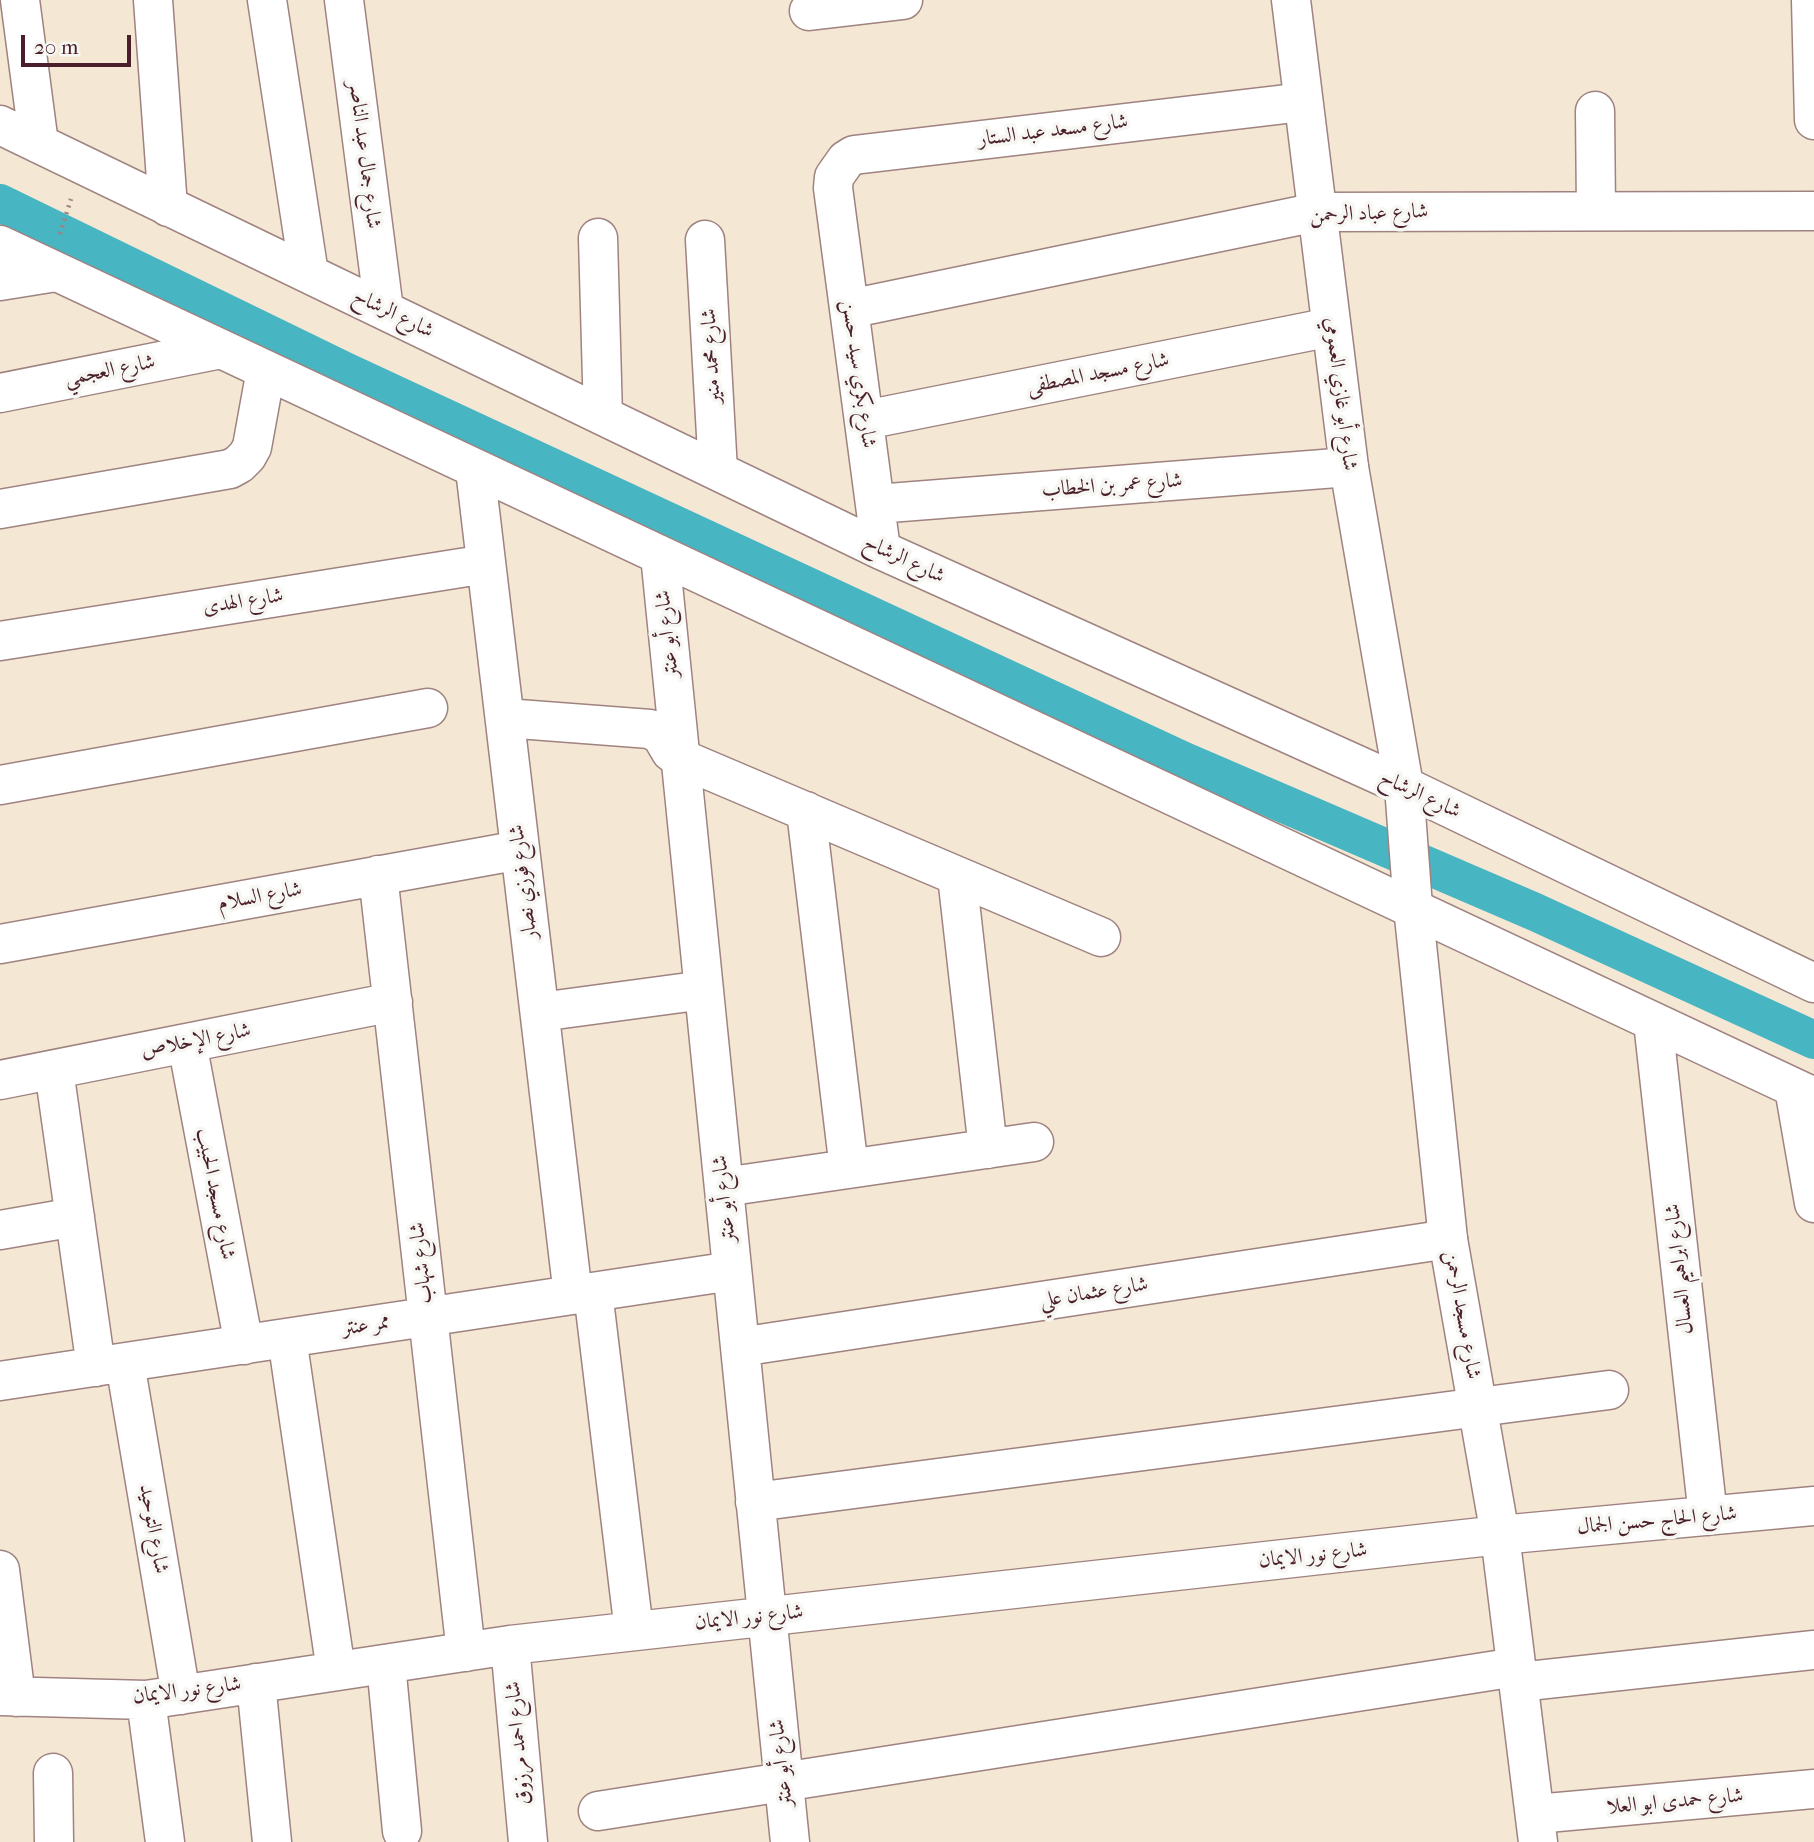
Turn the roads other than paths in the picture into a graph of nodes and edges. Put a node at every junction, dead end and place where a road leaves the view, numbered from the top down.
1 (20, 0) edge
2 (153, 0) edge
3 (267, 0) edge
4 (344, 0) edge
5 (904, 0) edge
6 (1291, 0) edge
7 (1811, 0) edge
8 (809, 11) dead end
9 (1303, 102) junction
10 (1595, 111) dead end
11 (1814, 120) edge
12 (0, 125) edge
13 (39, 144) junction
14 (834, 198) joint
15 (168, 206) junction
16 (1814, 211) edge
17 (1317, 212) junction
18 (1596, 212) junction
19 (598, 238) dead end
20 (705, 240) dead end
21 (0, 245) edge
22 (52, 270) junction
23 (309, 274) junction
24 (0, 281) edge
25 (849, 309) junction
26 (384, 310) junction
27 (1331, 327) junction
28 (221, 349) junction
29 (266, 370) junction
30 (0, 393) edge
31 (603, 416) junction
32 (864, 420) junction
33 (1349, 467) junction
34 (475, 469) junction
35 (718, 471) junction
36 (876, 504) junction
37 (0, 509) edge
38 (881, 550) junction
39 (660, 555) junction
40 (486, 564) junction
41 (0, 641) edge
42 (428, 708) dead end
43 (505, 718) junction
44 (680, 758) junction
45 (0, 785) edge
46 (1404, 786) junction
47 (806, 811) junction
48 (520, 850) junction
49 (378, 875) junction
50 (957, 876) junction
51 (1413, 907) junction
52 (1101, 937) dead end
53 (0, 944) edge
54 (1814, 983) edge
55 (704, 990) junction
56 (393, 1002) junction
57 (540, 1012) junction
58 (1653, 1021) junction
59 (187, 1043) junction
60 (54, 1069) junction
61 (0, 1080) edge
62 (1804, 1093) edge
63 (1034, 1142) dead end
64 (988, 1149) junction
65 (849, 1169) junction
66 (724, 1187) junction
67 (1814, 1203) edge
68 (75, 1217) junction
69 (0, 1230) edge
70 (1448, 1239) junction
71 (732, 1271) junction
72 (583, 1293) junction
73 (428, 1317) junction
74 (288, 1338) junction
75 (244, 1345) junction
76 (740, 1347) junction
77 (110, 1365) junction
78 (0, 1381) edge
79 (1609, 1390) dead end
80 (1477, 1407) junction
81 (755, 1502) junction
82 (1814, 1506) edge
83 (1708, 1516) junction
84 (1500, 1535) junction
85 (0, 1570) edge
86 (767, 1617) junction
87 (634, 1631) junction
88 (510, 1645) junction
89 (1814, 1650) edge
90 (466, 1651) junction
91 (386, 1664) junction
92 (336, 1671) junction
93 (1517, 1675) junction
94 (256, 1683) junction
95 (8, 1697) edge
96 (164, 1697) junction
97 (53, 1773) dead end
98 (784, 1782) junction
99 (1814, 1790) edge
100 (598, 1811) dead end
101 (1537, 1828) edge
102 (402, 1831) dead end
103 (54, 1842) edge
104 (165, 1842) edge
105 (272, 1842) edge
106 (528, 1842) edge
107 (790, 1842) edge

1 - 13 street
2 - 15 street
3 - 23 street
4 - 26 street, شارع جمال عبد الناصر
5 - 8 street
6 - 9 street, شارع أبو غازي العمومي
7 - 11 street
9 - 14 street, شارع مسعد عبد الستار
9 - 17 street, شارع أبو غازي العمومي
10 - 18 street
12 - 13 street, شارع الرشاح
13 - 15 street, شارع الرشاح
14 - 25 street, شارع بكري سيد حسن
15 - 23 street, شارع الرشاح
16 - 18 street, شارع عباد الرحمن
17 - 18 street, شارع عباد الرحمن
17 - 25 street, شارع عباد الرحمن
17 - 27 street, شارع أبو غازي العمومي
19 - 31 street
20 - 35 street, شارع محمد منير
21 - 22 street
22 - 24 street
22 - 28 street
23 - 26 street, شارع الرشاح
25 - 32 street, شارع بكري سيد حسن
26 - 31 street, شارع الرشاح
27 - 32 street, شارع مسجد المصطفى
27 - 33 street, شارع أبو غازي العمومي
28 - 29 street
28 - 30 street, شارع العجمي
29 - 34 street
29 - 37 street
31 - 35 street, شارع الرشاح
32 - 36 street, شارع بكري سيد حسن
33 - 36 street, شارع عمر بن الخطاب
33 - 46 street, شارع أبو غازي العمومي
34 - 39 street
34 - 40 street, شارع فوزي نصار
35 - 38 street, شارع الرشاح
36 - 38 street, شارع بكري سيد حسن
38 - 46 street, شارع الرشاح
39 - 44 street, شارع أبو عنتر
39 - 51 street
40 - 41 street, شارع الهدى
40 - 43 street, شارع فوزي نصار
42 - 45 street
43 - 44 street
43 - 48 street, شارع فوزي نصار
44 - 47 street
44 - 55 street, شارع أبو عنتر
46 - 51 street, شارع مسجد الرحمن
46 - 54 street, شارع الرشاح
47 - 50 street
47 - 65 street
48 - 49 street, شارع السلام
48 - 57 street, شارع فوزي نصار
49 - 53 street, شارع السلام
49 - 56 street, شارع شهاب
50 - 52 street
50 - 64 street
51 - 58 street
51 - 70 street, شارع مسجد الرحمن
55 - 57 street
55 - 66 street, شارع أبو عنتر
56 - 59 street, شارع الإخلاص
56 - 73 street, شارع شهاب
57 - 72 street, شارع فوزي نصار
58 - 62 street
58 - 83 street, شارع ابراهيم العسال
59 - 60 street, شارع الإخلاص
59 - 75 street, شارع مسجد الحبيب
60 - 61 street, شارع الإخلاص
60 - 68 street, شارع التوحيد
62 - 67 street
63 - 64 street
64 - 65 street
65 - 66 street
66 - 71 street, شارع أبو عنتر
68 - 69 street
68 - 77 street, شارع التوحيد
70 - 76 street, شارع عثمان علي
70 - 80 street, شارع مسجد الرحمن
71 - 72 street, ممر عنتر
71 - 76 street, شارع أبو عنتر
72 - 73 street, ممر عنتر
72 - 87 street, شارع فوزي نصار
73 - 74 street, ممر عنتر
73 - 90 street, شارع شهاب
74 - 75 street, ممر عنتر
74 - 92 street
75 - 77 street, ممر عنتر
76 - 81 street, شارع أبو عنتر
77 - 78 street, ممر عنتر
77 - 96 street, شارع التوحيد
79 - 80 street
80 - 81 street
80 - 84 street, شارع مسجد الرحمن
81 - 86 street, شارع أبو عنتر
82 - 83 street, شارع الحاج حسن الجمال
83 - 84 street, شارع الحاج حسن الجمال
84 - 86 street, شارع نور الايمان
84 - 93 street, شارع مسجد الرحمن
85 - 95 street
86 - 87 street, شارع نور الايمان
86 - 98 street, شارع أبو عنتر
87 - 88 street, شارع نور الايمان
88 - 90 street, شارع نور الايمان
88 - 106 street, شارع احمد مرزوق
89 - 93 street
90 - 91 street, شارع نور الايمان
91 - 92 street, شارع نور الايمان
91 - 102 street
92 - 94 street, شارع نور الايمان
93 - 98 street
93 - 101 street, شارع مسجد الرحمن
94 - 96 street, شارع نور الايمان
94 - 105 street
95 - 96 street, شارع نور الايمان
96 - 104 street, شارع التوحيد
97 - 103 street
98 - 100 street
98 - 107 street, شارع أبو عنتر
99 - 101 street, شارع حمدى ابو العلا

